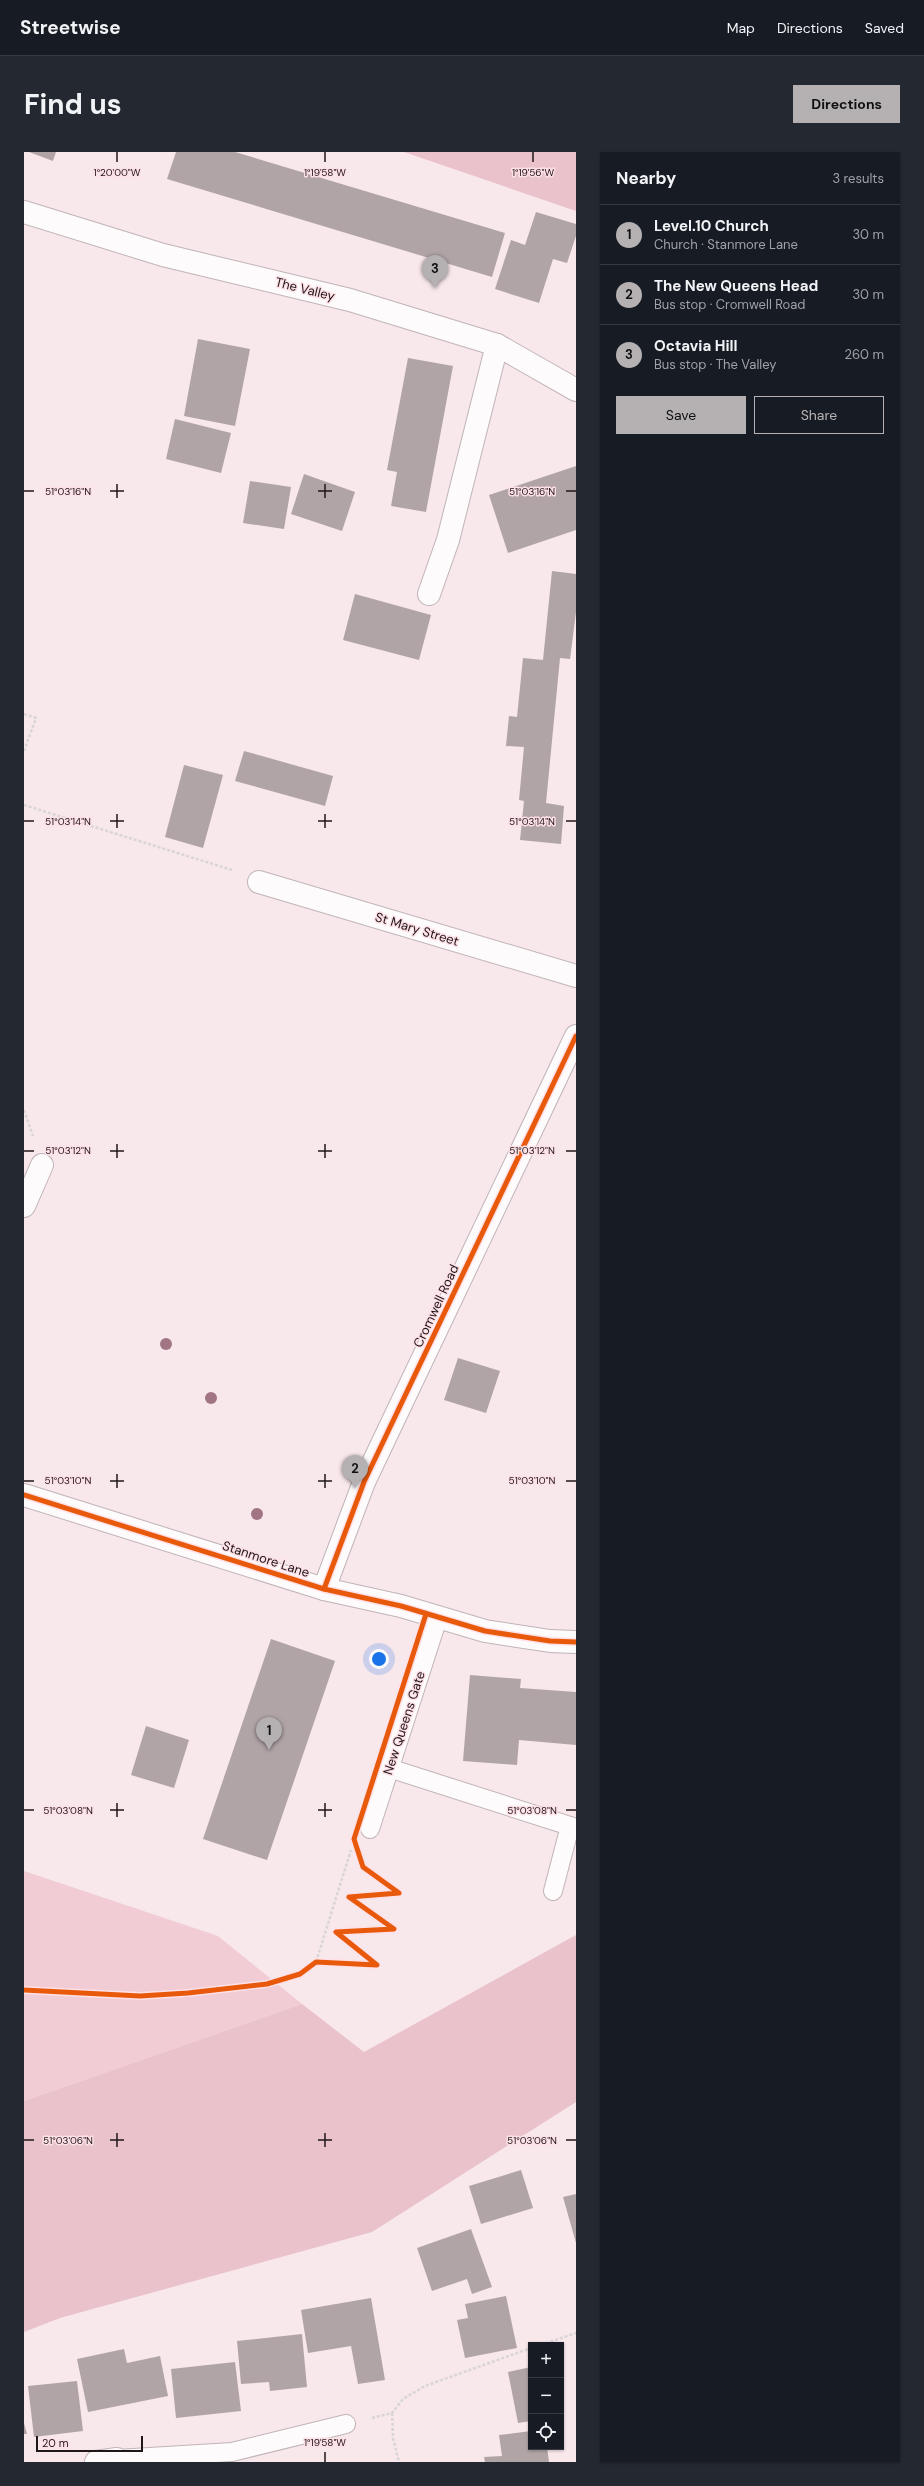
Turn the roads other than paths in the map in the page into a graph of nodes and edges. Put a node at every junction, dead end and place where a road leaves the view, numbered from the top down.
1 (24, 212) edge
2 (498, 345) junction
3 (574, 384) edge
4 (429, 594) dead end
5 (259, 882) road end
6 (576, 976) edge
7 (576, 1036) edge
8 (42, 1165) dead end
9 (24, 1206) edge
10 (24, 1495) edge
11 (324, 1589) junction
12 (438, 1618) junction
13 (576, 1642) edge
14 (389, 1768) junction
15 (573, 1827) edge
16 (370, 1829) dead end
17 (553, 1891) dead end
18 (346, 2424) dead end
19 (106, 2461) edge

1 - 2 street, The Valley
2 - 3 street, The Valley
2 - 4 street
5 - 6 street, St Mary Street
7 - 11 street, Cromwell Road
8 - 9 street
10 - 11 street, Stanmore Lane
11 - 12 street, Stanmore Lane
12 - 13 street, Stanmore Lane
12 - 14 lane, New Queens Gate
14 - 15 lane
14 - 16 lane, New Queens Gate
15 - 17 lane
18 - 19 lane

